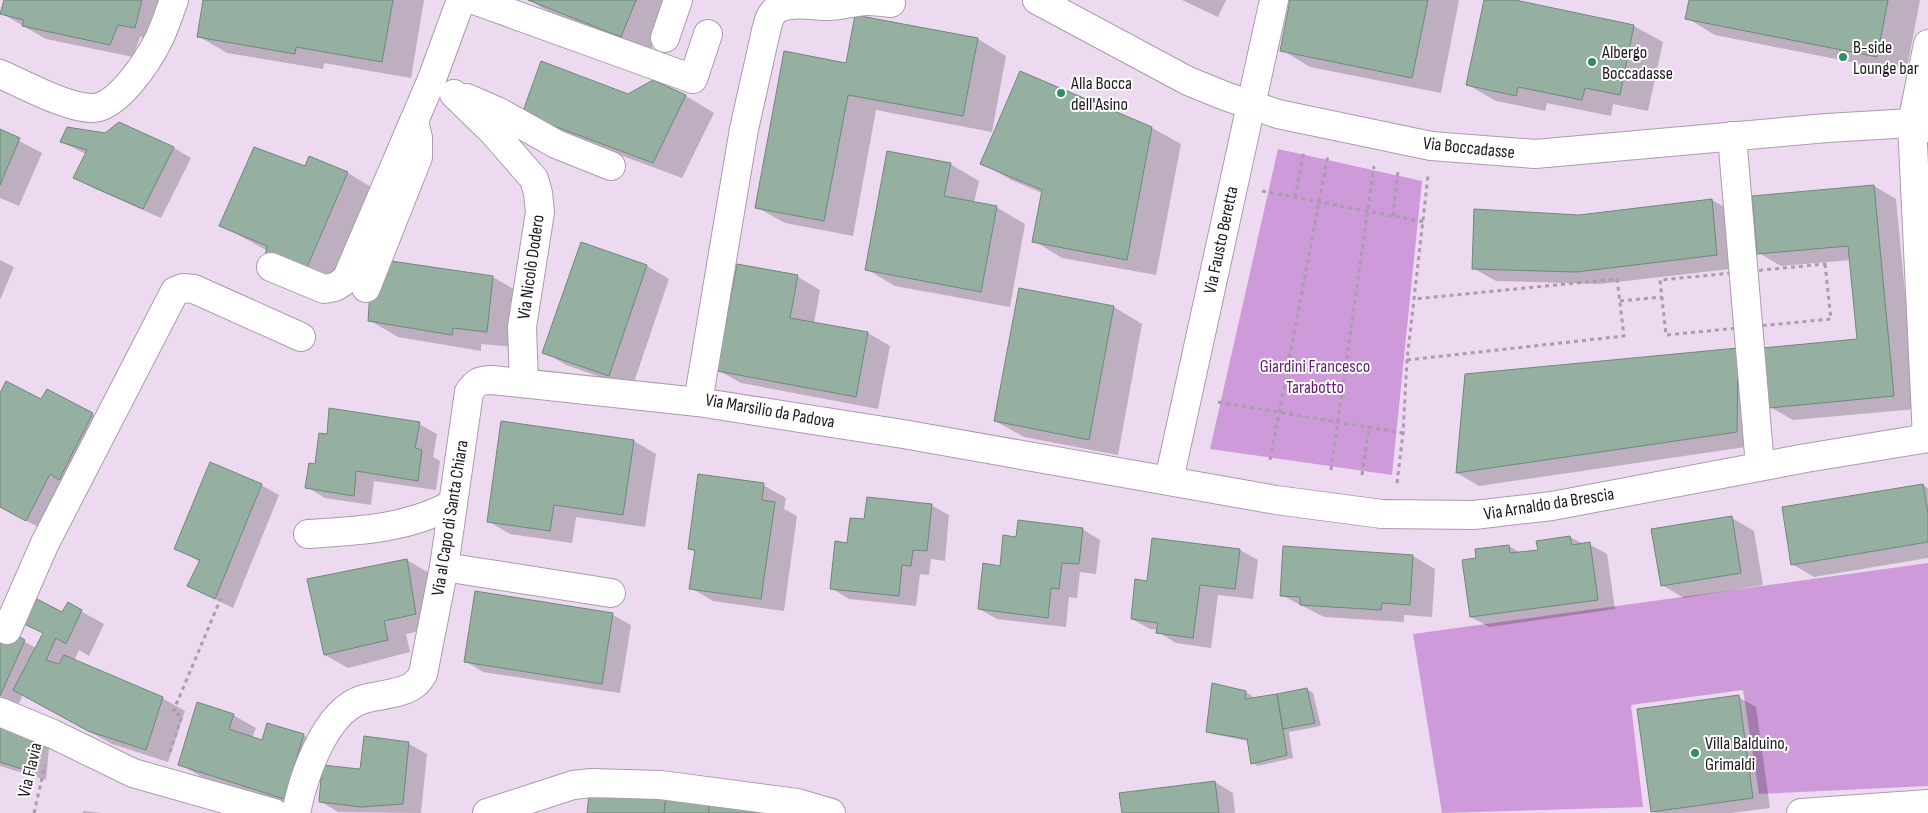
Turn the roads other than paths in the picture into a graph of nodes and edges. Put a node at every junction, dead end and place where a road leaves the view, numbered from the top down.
1 (174, 0) edge
2 (460, 0) edge
3 (474, 0) edge
4 (678, 0) edge
5 (1037, 0) edge
6 (1274, 0) edge
7 (834, 3) edge
8 (891, 3) dead end
9 (708, 34) dead end
10 (664, 38) dead end
11 (1928, 44) edge
12 (0, 74) edge
13 (432, 79) junction
14 (454, 94) junction
15 (1252, 106) junction
16 (414, 119) junction
17 (1920, 125) edge
18 (1732, 136) junction
19 (611, 166) dead end
20 (271, 268) dead end
21 (366, 288) dead end
22 (301, 337) dead end
23 (524, 383) junction
24 (698, 402) junction
25 (1928, 438) edge
26 (1760, 466) junction
27 (1169, 480) junction
28 (453, 504) junction
29 (308, 534) dead end
30 (444, 567) junction
31 (611, 593) dead end
32 (7, 630) dead end
33 (0, 712) edge
34 (1928, 804) edge
35 (274, 813) edge
36 (296, 813) edge
37 (487, 813) edge
38 (831, 813) edge
39 (1801, 813) edge

1 - 12 street
2 - 13 street
3 - 9 street
4 - 10 street
5 - 15 street, Via Boccadasse
6 - 15 street, Via Fausto Beretta
7 - 8 street, Via Marsilio da Padova
7 - 24 street, Via Marsilio da Padova
11 - 17 street
13 - 14 street, Via Nicolò Dodero
13 - 16 street
14 - 19 street, Via Nicolò Dodero
14 - 23 street, Via Nicolò Dodero
15 - 18 street, Via Boccadasse
15 - 27 street, Via Fausto Beretta
16 - 20 street
16 - 21 street
17 - 18 street, Via Boccadasse
17 - 25 street
18 - 26 street
22 - 32 street
23 - 24 street, Via al Capo di Santa Chiara
23 - 28 street, Via al Capo di Santa Chiara
24 - 27 street, Via Marsilio da Padova
25 - 26 street, Via Arnaldo da Brescia
26 - 27 street, Via Arnaldo da Brescia
28 - 29 street
28 - 30 street, Via al Capo di Santa Chiara
30 - 31 street
30 - 36 street, Via al Capo di Santa Chiara
33 - 35 street
34 - 39 street
37 - 38 street

